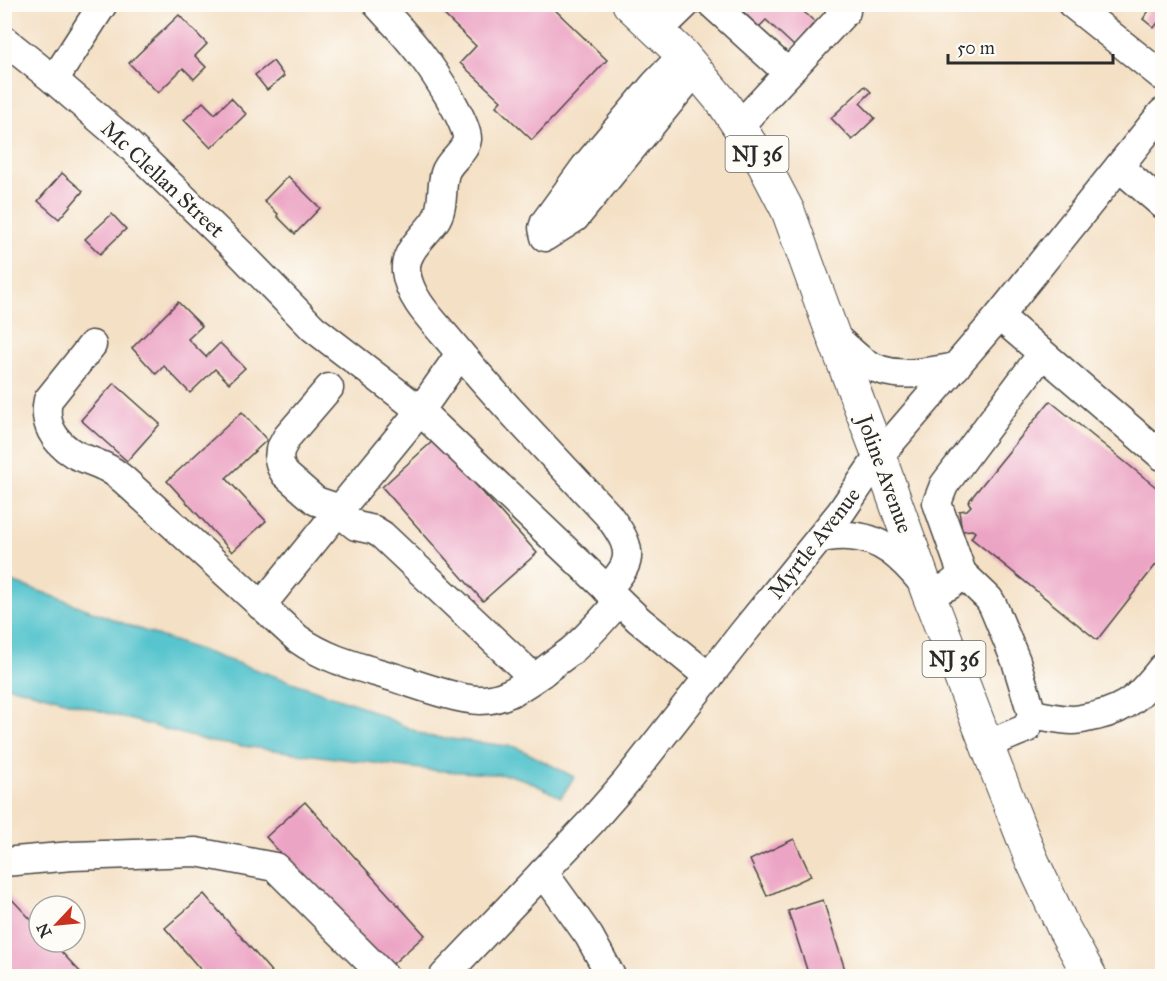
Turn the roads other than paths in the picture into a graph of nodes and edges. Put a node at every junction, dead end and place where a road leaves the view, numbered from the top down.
1 (104, 4) edge
2 (377, 4) edge
3 (686, 4) edge
4 (712, 4) edge
5 (838, 4) edge
6 (1072, 4) edge
7 (630, 5) edge
8 (658, 31) junction
9 (4, 40) edge
10 (689, 63) junction
11 (788, 73) junction
12 (1162, 76) edge
13 (54, 80) junction
14 (1162, 113) edge
15 (738, 126) junction
16 (1119, 167) junction
17 (1162, 204) edge
18 (545, 237) dead end
19 (999, 316) junction
20 (833, 335) junction
21 (92, 345) dead end
22 (460, 354) junction
23 (1042, 354) junction
24 (956, 367) junction
25 (329, 387) dead end
26 (420, 411) junction
27 (879, 456) junction
28 (1162, 456) edge
29 (338, 511) junction
30 (820, 538) junction
31 (962, 573) junction
32 (927, 590) junction
33 (613, 596) junction
34 (261, 606) junction
35 (1162, 668) edge
36 (708, 676) junction
37 (534, 678) junction
38 (1032, 714) junction
39 (986, 745) junction
40 (4, 862) edge
41 (543, 872) junction
42 (384, 976) edge
43 (444, 976) edge
44 (611, 976) edge
45 (1090, 976) edge

1 - 13 street
2 - 22 street
3 - 8 street
4 - 11 street
5 - 11 street
6 - 12 street
7 - 8 main road, Joline Avenue / NJ 36
8 - 10 main road, Joline Avenue / NJ 36
9 - 13 street, Mc Clellan Street
10 - 15 main road, Joline Avenue / NJ 36
10 - 18 street
11 - 15 street
13 - 26 street, Mc Clellan Street
14 - 16 street, Myrtle Avenue
15 - 20 main road, Joline Avenue / NJ 36
16 - 17 street
16 - 19 street, Myrtle Avenue
19 - 23 street
19 - 24 street, Myrtle Avenue
20 - 24 street
20 - 27 main road, Joline Avenue / NJ 36
21 - 34 street
22 - 26 street
22 - 33 street
23 - 28 street
23 - 31 street
24 - 27 street, Myrtle Avenue
25 - 29 street
26 - 29 street
26 - 33 street, Mc Clellan Street
27 - 30 street, Myrtle Avenue
27 - 32 main road, Joline Avenue / NJ 36
29 - 34 street
29 - 37 street
30 - 32 street
30 - 36 street, Myrtle Avenue
31 - 32 street
31 - 38 street
32 - 39 main road, Joline Avenue / NJ 36
33 - 36 street, Mc Clellan Street
33 - 37 street
34 - 37 street
35 - 38 street
36 - 41 street, Myrtle Avenue
38 - 39 street
39 - 45 main road, Joline Avenue / NJ 36
40 - 42 street
41 - 43 street, Myrtle Avenue
41 - 44 street

